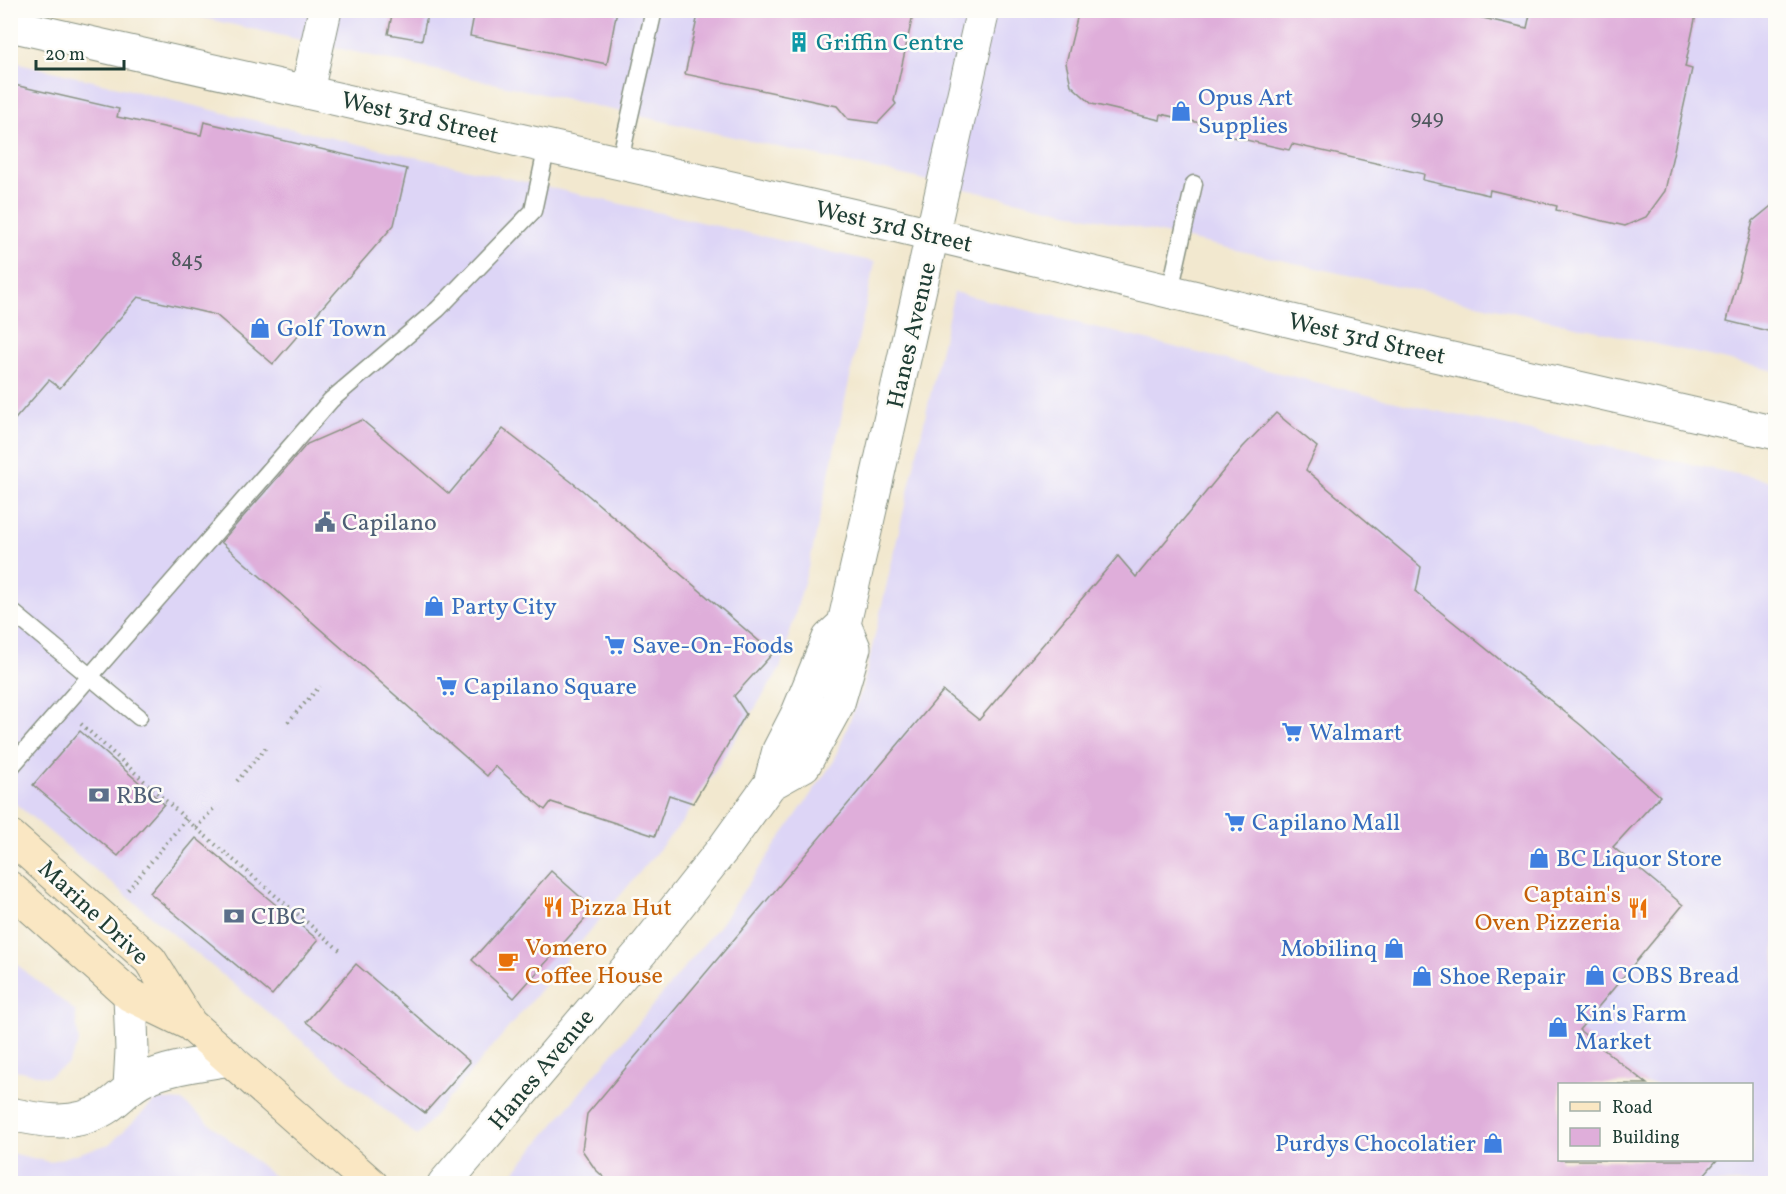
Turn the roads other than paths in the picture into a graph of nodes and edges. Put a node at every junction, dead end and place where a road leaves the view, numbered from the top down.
1 (325, 10) edge
2 (654, 10) edge
3 (983, 10) edge
4 (10, 25) edge
5 (308, 91) junction
6 (547, 146) junction
7 (619, 164) junction
8 (1194, 184) dead end
9 (933, 236) junction
10 (1170, 291) junction
11 (1776, 433) edge
12 (10, 610) edge
13 (91, 676) junction
14 (139, 717) dead end
15 (10, 768) edge
16 (10, 836) edge
17 (10, 888) edge
18 (130, 995) junction
19 (190, 1024) junction
20 (230, 1059) junction
21 (130, 1087) junction
22 (10, 1114) edge
23 (371, 1184) edge
24 (444, 1184) edge

1 - 5 street
2 - 7 lane
3 - 9 street, Hanes Avenue
4 - 5 street, West 3rd Street
5 - 6 street, West 3rd Street
6 - 7 street, West 3rd Street
6 - 13 lane
7 - 9 street, West 3rd Street
8 - 10 lane
9 - 10 street, West 3rd Street
9 - 24 street, Hanes Avenue
10 - 11 street, West 3rd Street
12 - 13 lane
13 - 14 lane
13 - 15 lane
16 - 19 main road, Marine Drive
17 - 18 main road, Marine Drive
18 - 19 main road, Marine Drive
18 - 21 street
19 - 20 main road, Marine Drive
20 - 21 street
20 - 23 main road, Marine Drive
21 - 22 street

